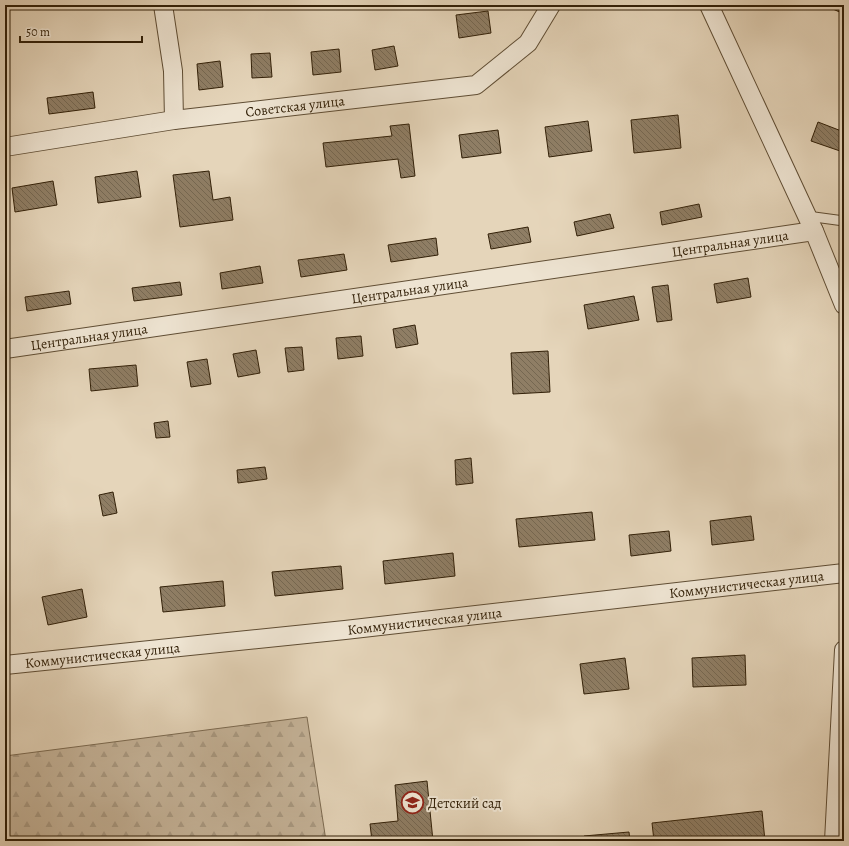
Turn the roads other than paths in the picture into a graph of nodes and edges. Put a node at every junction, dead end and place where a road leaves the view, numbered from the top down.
1 (163, 5) edge
2 (551, 5) edge
3 (709, 5) edge
4 (174, 120) junction
5 (5, 147) edge
6 (844, 221) edge
7 (810, 223) junction
8 (844, 305) edge
9 (5, 349) edge
10 (844, 573) edge
11 (844, 650) edge
12 (5, 665) edge
13 (834, 841) edge

1 - 4 street
2 - 4 street, Советская улица
3 - 7 street
4 - 5 street, Советская улица
6 - 7 lane
7 - 8 street
7 - 9 street, Центральная улица
10 - 12 street, Коммунистическая улица
11 - 13 street

